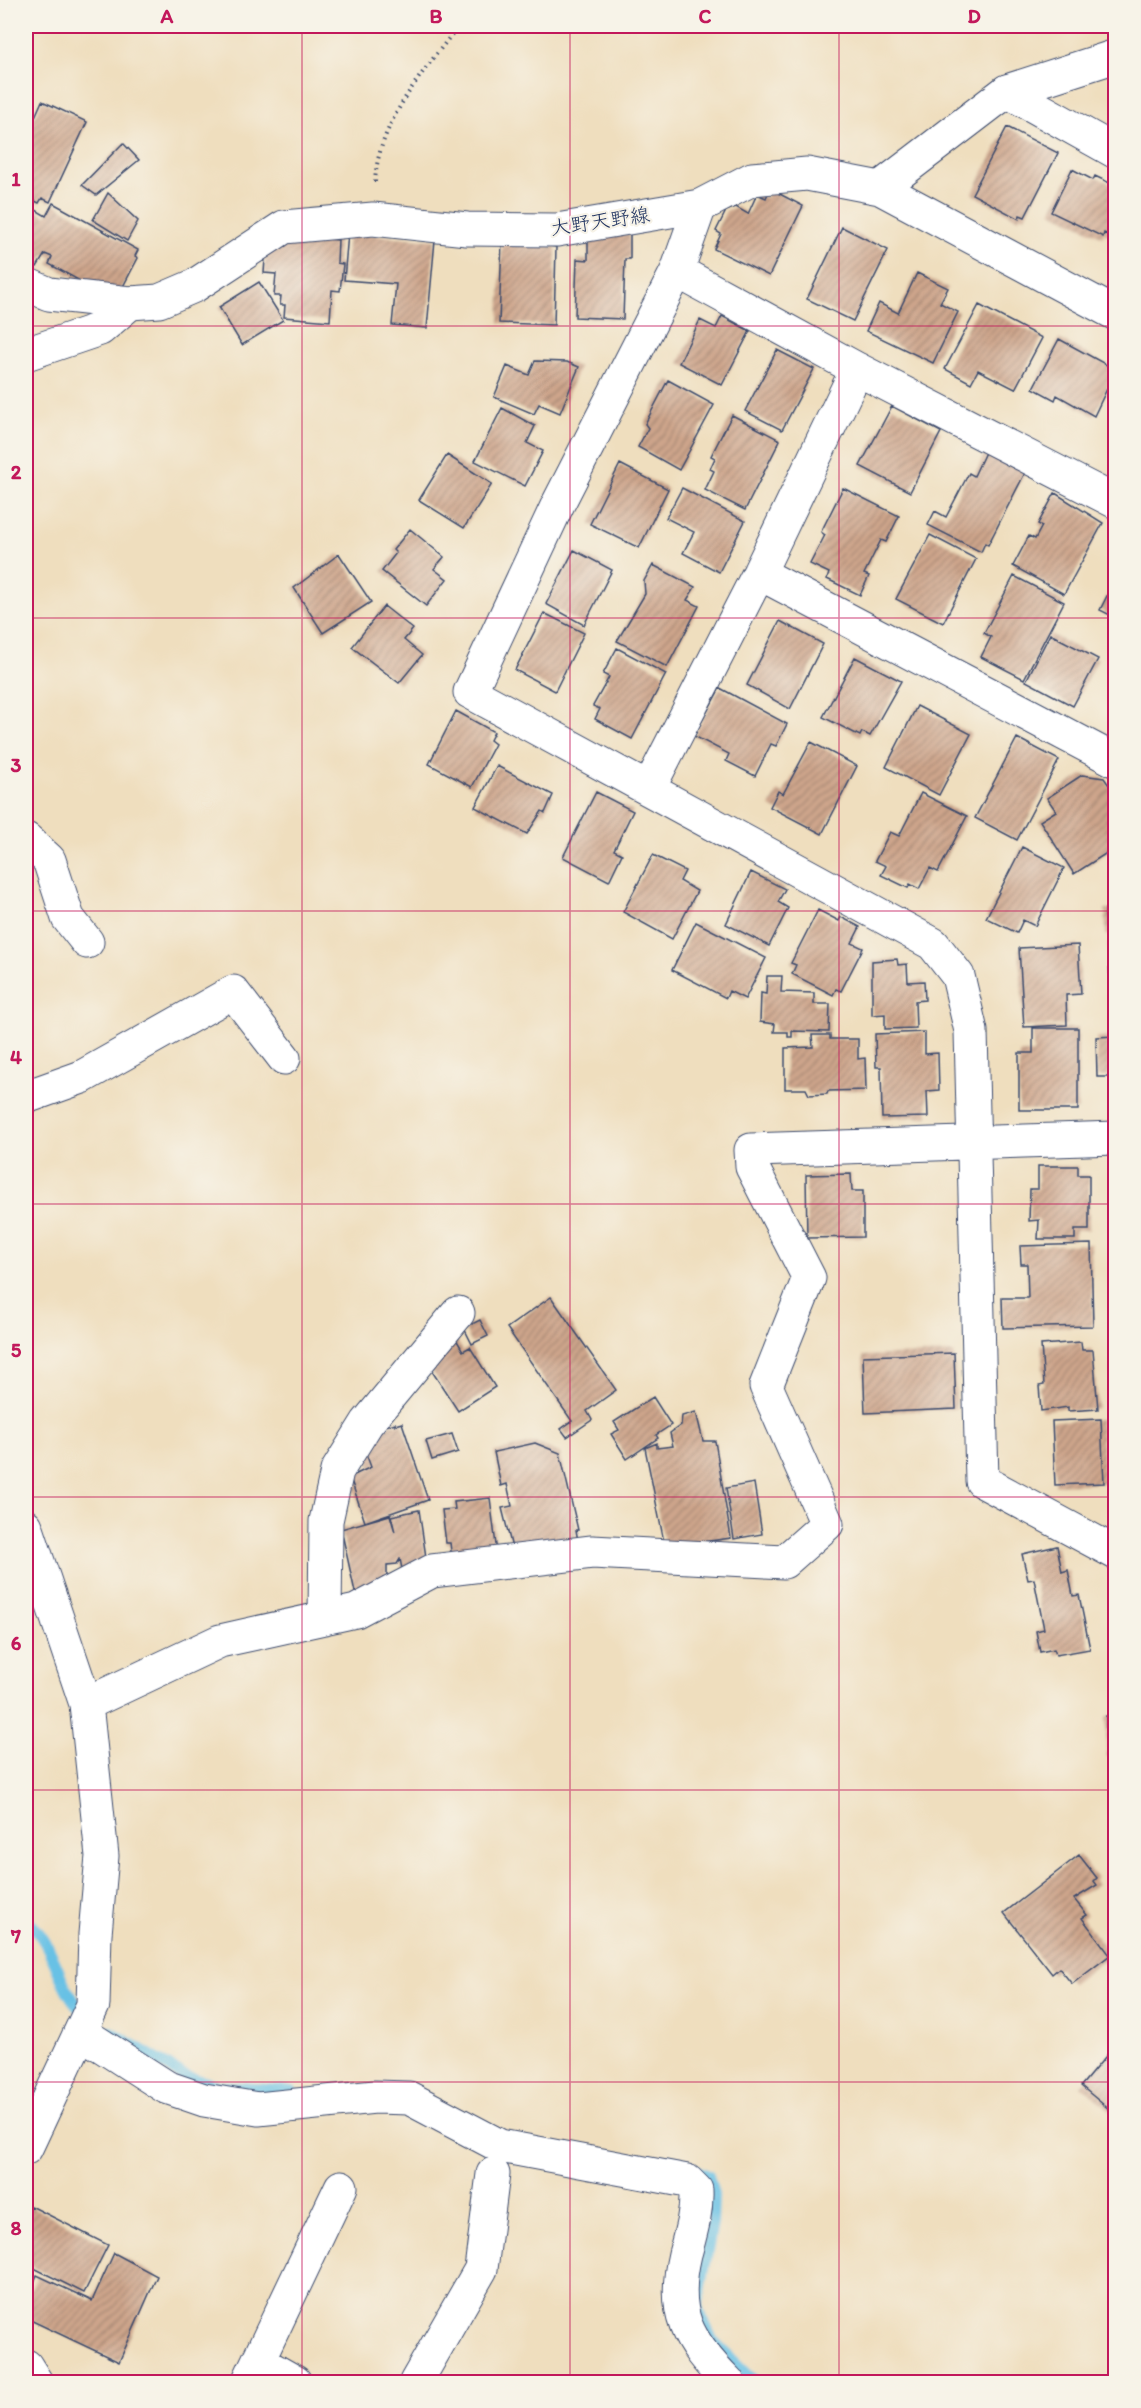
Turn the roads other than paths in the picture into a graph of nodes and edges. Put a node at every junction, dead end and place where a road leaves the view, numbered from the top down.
1 (1116, 56) edge
2 (1006, 91) junction
3 (1116, 152) edge
4 (880, 188) junction
5 (700, 206) junction
6 (676, 271) junction
7 (26, 284) edge
8 (130, 303) junction
9 (1116, 314) edge
10 (26, 354) edge
11 (857, 369) junction
12 (1116, 502) edge
13 (759, 573) junction
14 (1116, 761) edge
15 (649, 788) junction
16 (26, 840) edge
17 (87, 942) dead end
18 (284, 1058) dead end
19 (26, 1097) edge
20 (1116, 1138) edge
21 (974, 1144) junction
22 (458, 1313) dead end
23 (26, 1526) edge
24 (1116, 1553) edge
25 (325, 1617) junction
26 (86, 1704) junction
27 (87, 2020) junction
28 (26, 2148) edge
29 (493, 2174) dead end
30 (341, 2187) dead end
31 (26, 2366) edge
32 (253, 2372) edge
33 (36, 2382) edge
34 (296, 2382) edge
35 (416, 2382) edge
36 (728, 2382) edge

1 - 2 street
2 - 3 street
2 - 4 street
4 - 5 street, 大野天野線
4 - 9 street, 大野天野線
5 - 6 street
5 - 8 street, 大野天野線
6 - 11 street
6 - 15 street
7 - 8 street, 大野天野線
8 - 10 street
11 - 12 street
11 - 13 street
13 - 14 street
13 - 15 street
15 - 21 street
16 - 17 street
18 - 19 street
20 - 21 street
21 - 24 street
21 - 25 street
22 - 25 street
23 - 26 street
25 - 26 street
26 - 27 street
27 - 28 street
27 - 36 street
29 - 35 street
30 - 32 street
31 - 33 street
32 - 34 street

